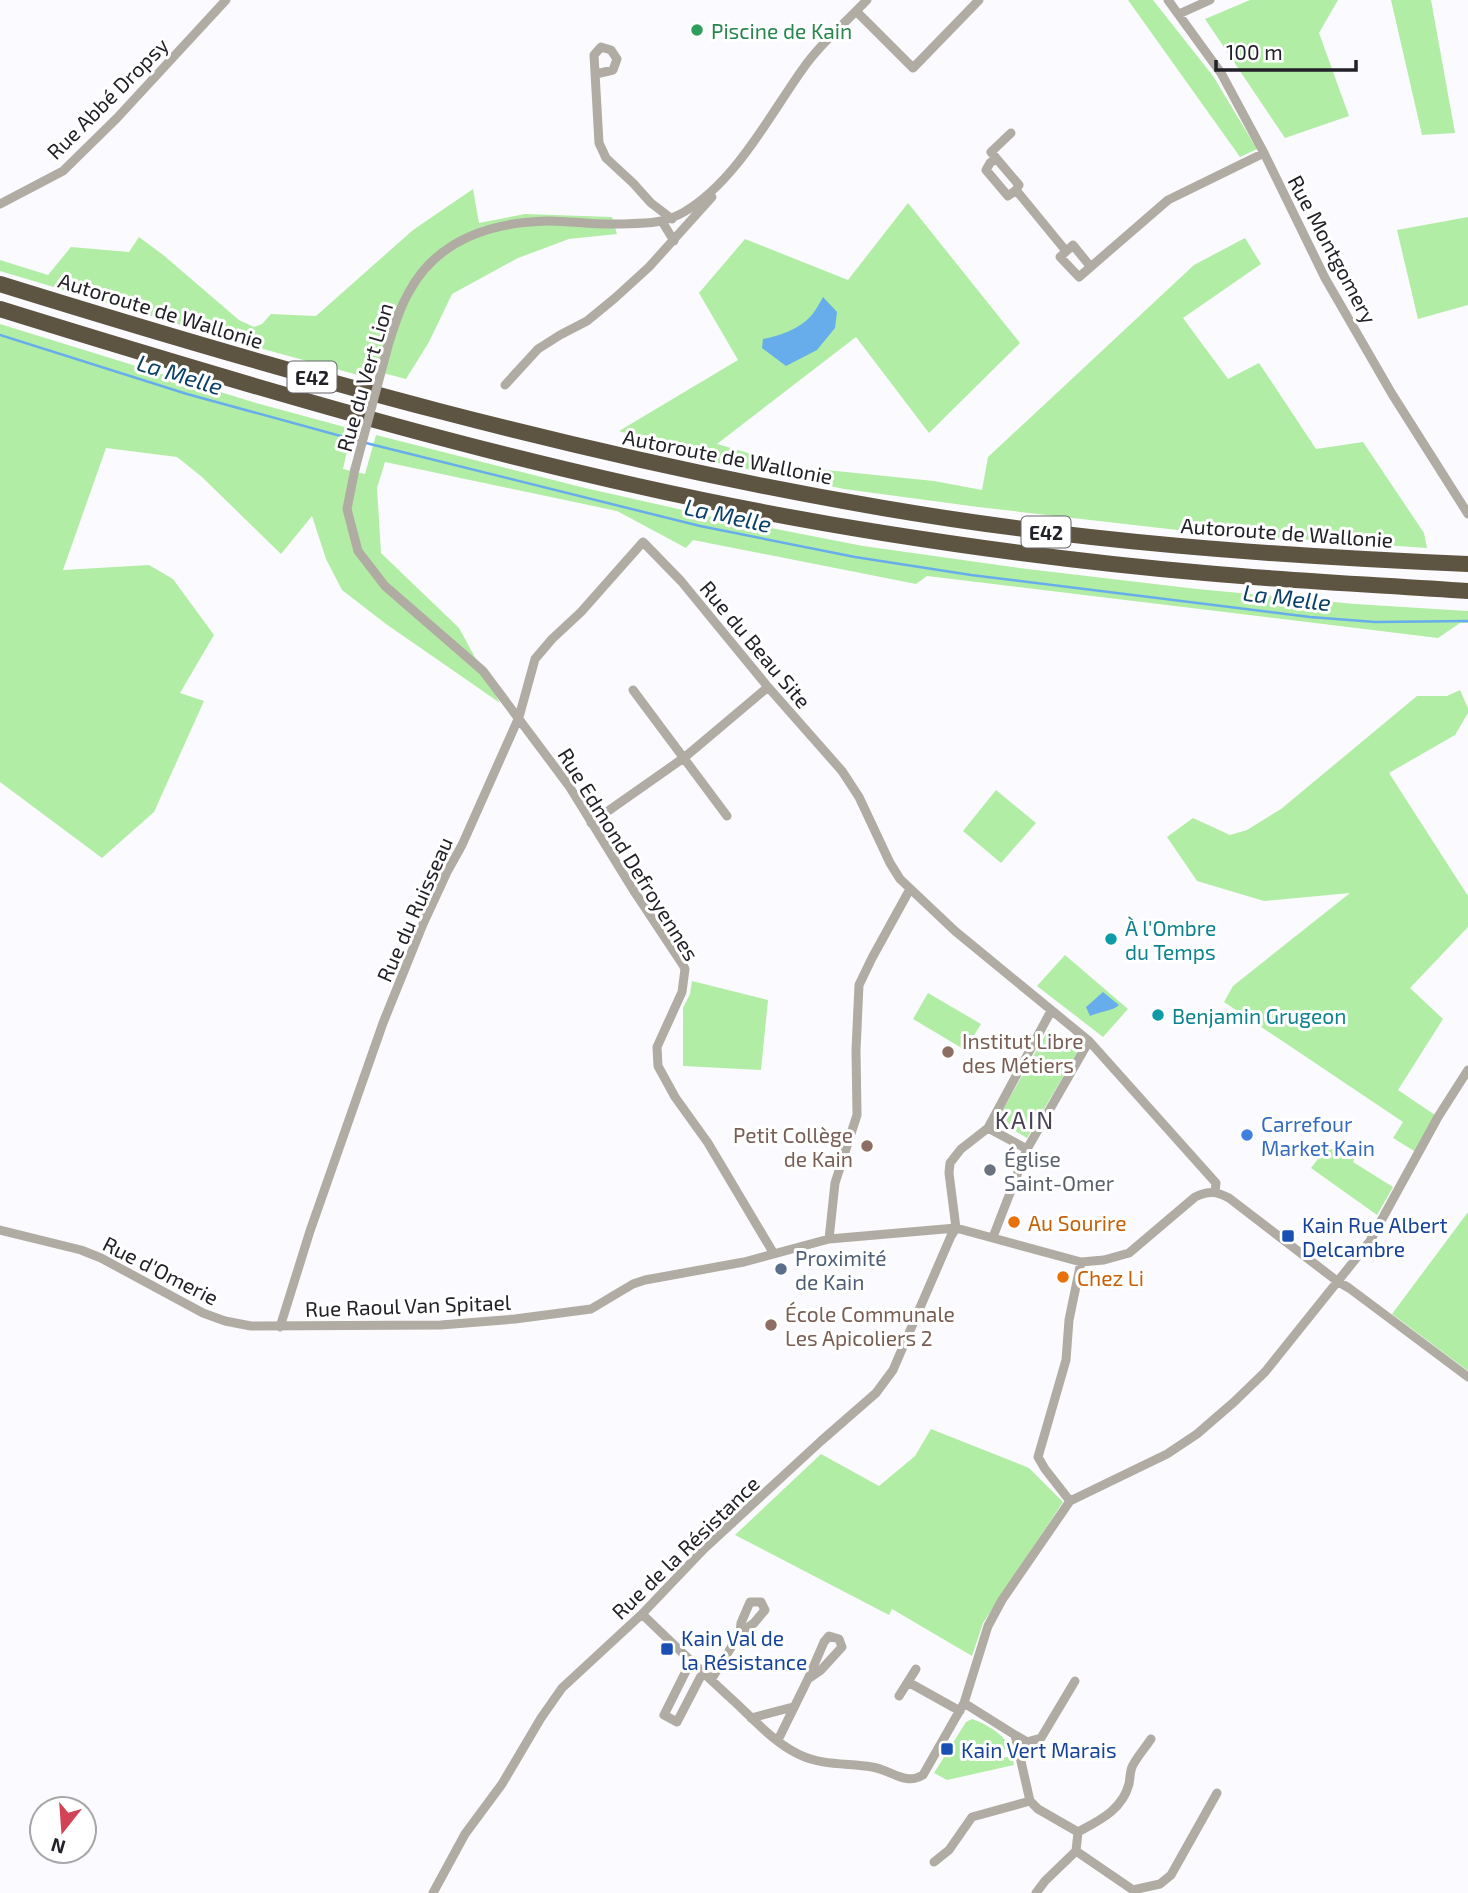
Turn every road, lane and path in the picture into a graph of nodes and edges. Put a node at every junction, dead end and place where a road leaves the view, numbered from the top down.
1 (226, 0) edge
2 (867, 0) edge
3 (979, 0) edge
4 (1168, 0) edge
5 (1210, 0) edge
6 (856, 11) junction
7 (1179, 13) junction
8 (596, 75) dead end
9 (1011, 133) dead end
10 (1264, 153) junction
11 (996, 158) junction
12 (715, 189) junction
13 (1016, 190) junction
14 (0, 204) edge
15 (667, 221) junction
16 (674, 241) junction
17 (1066, 251) junction
18 (1090, 266) junction
19 (0, 284) edge
20 (0, 309) edge
21 (505, 385) dead end
22 (347, 509) joint
23 (1468, 514) edge
24 (643, 542) joint
25 (1468, 564) edge
26 (1468, 591) edge
27 (768, 687) junction
28 (633, 690) dead end
29 (519, 717) junction
30 (685, 757) junction
31 (727, 816) dead end
32 (591, 823) junction
33 (910, 889) junction
34 (1051, 1011) junction
35 (1089, 1041) junction
36 (1468, 1070) edge
37 (986, 1130) junction
38 (1027, 1149) junction
39 (1215, 1192) junction
40 (957, 1228) junction
41 (0, 1230) edge
42 (993, 1237) junction
43 (829, 1239) junction
44 (775, 1254) junction
45 (1081, 1262) junction
46 (1337, 1281) junction
47 (265, 1327) joint
48 (280, 1327) junction
49 (1468, 1377) edge
50 (1070, 1501) junction
51 (642, 1614) junction
52 (740, 1633) dead end
53 (691, 1661) junction
54 (916, 1669) dead end
55 (703, 1672) junction
56 (808, 1679) junction
57 (711, 1680) junction
58 (1075, 1681) dead end
59 (908, 1682) junction
60 (899, 1696) dead end
61 (793, 1707) junction
62 (962, 1707) junction
63 (751, 1718) junction
64 (1015, 1735) junction
65 (1151, 1739) dead end
66 (778, 1740) junction
67 (1217, 1793) dead end
68 (1030, 1801) junction
69 (1078, 1832) junction
70 (1076, 1851) junction
71 (934, 1862) dead end
72 (1132, 1892) edge
73 (433, 1893) edge
74 (1036, 1893) edge

1 - 14 street, Rue Abbé Dropsy
2 - 6 street
3 - 6 street
4 - 7 street, Rue Montgomery
5 - 7 street
6 - 12 street
7 - 10 street, Rue Montgomery
8 - 15 street
9 - 11 street
10 - 18 street
10 - 23 street, Rue Montgomery
11 - 13 street
11 - 13 street
12 - 15 street
12 - 16 street
13 - 17 street
15 - 16 street
15 - 22 street, Rue du Vert Lion, bridge
16 - 21 street
17 - 18 street
17 - 18 street
19 - 25 highway, Autoroute de Wallonie / E42
20 - 26 highway, E42
22 - 29 street, Rue Edmond Defroyennes
24 - 27 street, Rue du Beau Site
24 - 29 street, Rue du Ruisseau
27 - 30 street
27 - 33 street, Rue du Beau Site
28 - 30 street
29 - 32 street, Rue Edmond Defroyennes
29 - 48 street, Rue du Ruisseau
30 - 31 street
30 - 32 street
32 - 44 street, Rue Edmond Defroyennes
33 - 34 street, Rue du Beau Site
33 - 43 street
34 - 35 street, Rue du Beau Site
34 - 37 street
35 - 38 street
35 - 39 street, Rue du Beau Site
36 - 46 street
37 - 38 street
37 - 40 street
38 - 42 street
39 - 45 street
39 - 46 street
40 - 42 street, Rue Raoul Van Spitael
40 - 43 street, Rue Raoul Van Spitael
40 - 51 street, Rue de la Résistance
41 - 47 street, Rue d'Omerie
42 - 45 street, Rue Raoul Van Spitael
43 - 44 street, Rue Raoul Van Spitael
44 - 48 street, Rue Raoul Van Spitael
45 - 50 street
46 - 49 street
46 - 50 street
47 - 48 street, Rue Raoul Van Spitael
50 - 62 street
51 - 53 street
51 - 73 street, Rue de la Résistance
52 - 57 street
53 - 55 street
53 - 55 street
54 - 59 street
55 - 57 street
56 - 56 street
56 - 61 street
57 - 63 street
58 - 64 street
59 - 60 street
59 - 62 street
61 - 63 street
61 - 66 street
62 - 64 street
62 - 66 street
63 - 66 street
64 - 68 street
65 - 69 street
67 - 72 street
68 - 69 street
68 - 71 street
69 - 70 street
70 - 72 street
70 - 74 street

